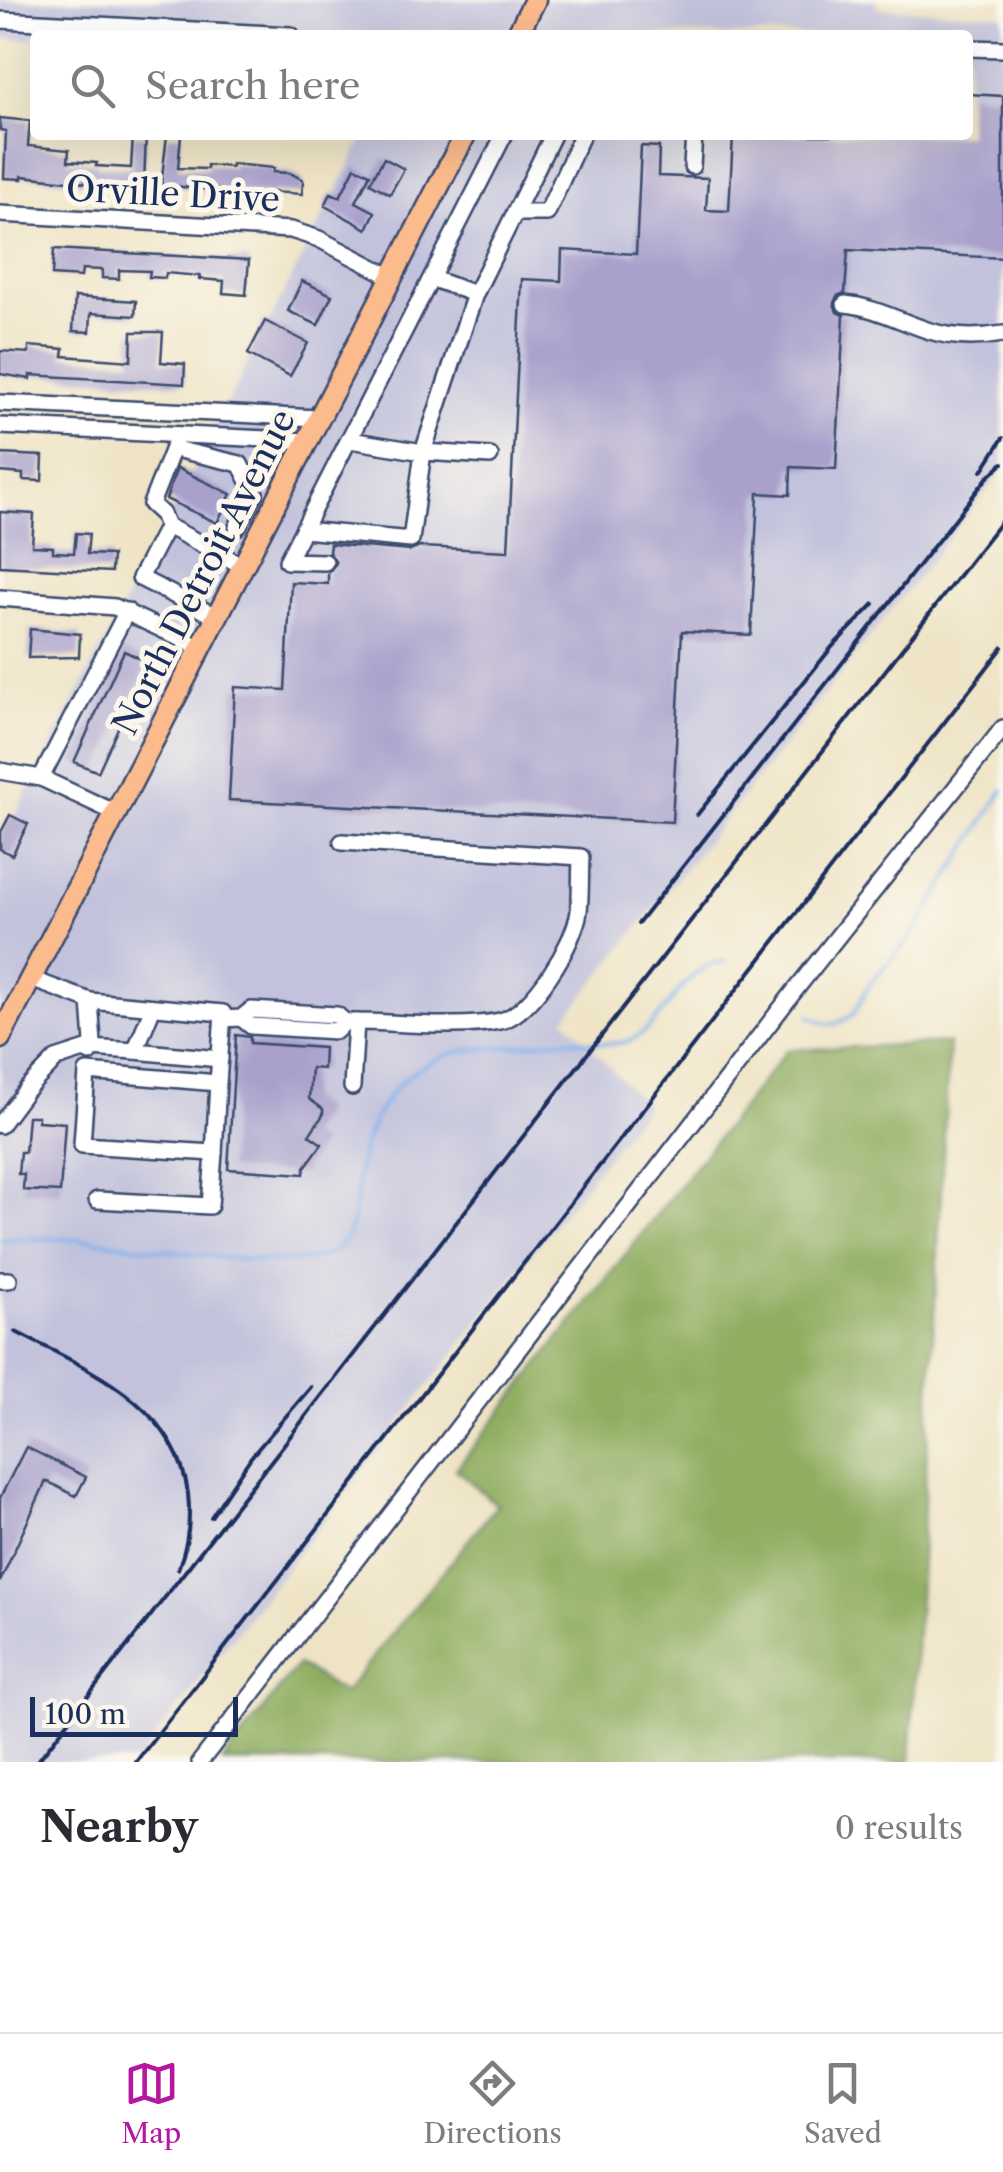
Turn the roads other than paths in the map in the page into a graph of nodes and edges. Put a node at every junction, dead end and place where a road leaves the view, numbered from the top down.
1 (535, 0) edge
2 (0, 20) edge
3 (194, 30) edge
4 (520, 30) edge
5 (973, 48) edge
6 (1003, 48) edge
7 (463, 140) edge
8 (502, 140) edge
9 (551, 140) edge
10 (580, 140) edge
11 (694, 140) edge
12 (692, 166) dead end
13 (515, 213) junction
14 (0, 214) edge
15 (392, 277) junction
16 (432, 279) junction
17 (476, 294) junction
18 (845, 304) dead end
19 (1003, 334) edge
20 (0, 403) edge
21 (320, 418) junction
22 (0, 426) edge
23 (240, 438) junction
24 (350, 440) junction
25 (308, 441) junction
26 (175, 442) junction
27 (424, 452) junction
28 (490, 456) dead end
29 (240, 464) junction
30 (247, 509) junction
31 (266, 519) junction
32 (168, 526) junction
33 (237, 527) dead end
34 (303, 530) junction
35 (218, 553) junction
36 (325, 562) dead end
37 (244, 566) junction
38 (171, 593) junction
39 (0, 598) edge
40 (192, 604) junction
41 (127, 611) junction
42 (217, 617) junction
43 (154, 624) junction
44 (201, 648) junction
45 (1003, 728) edge
46 (0, 771) edge
47 (41, 778) junction
48 (116, 813) junction
49 (342, 842) dead end
50 (31, 979) junction
51 (90, 1001) junction
52 (153, 1007) junction
53 (222, 1018) junction
54 (350, 1022) junction
55 (0, 1038) edge
56 (90, 1048) junction
57 (135, 1051) junction
58 (220, 1059) junction
59 (88, 1072) junction
60 (218, 1083) junction
61 (352, 1087) dead end
62 (0, 1126) edge
63 (214, 1152) junction
64 (97, 1200) dead end
65 (200, 1762) edge

1 - 4 main road
2 - 3 street
5 - 6 street
7 - 15 main road, North Detroit Avenue
8 - 16 street
9 - 13 street
10 - 13 street
11 - 12 street
13 - 17 street
14 - 15 street, Orville Drive
15 - 21 main road, North Detroit Avenue
16 - 17 street
16 - 24 street
17 - 27 street
18 - 19 street
20 - 21 street
21 - 25 main road, North Detroit Avenue
22 - 26 street
23 - 25 street
23 - 26 street
23 - 29 street
24 - 27 street
24 - 34 street
25 - 31 main road, North Detroit Avenue
26 - 29 street
26 - 32 street
27 - 28 street
27 - 34 street
29 - 30 street
30 - 31 street
30 - 33 street
31 - 37 main road, North Detroit Avenue
32 - 35 street
32 - 38 street
34 - 36 street
35 - 37 street
35 - 40 street
37 - 42 main road, North Detroit Avenue
38 - 40 street
38 - 43 street
39 - 41 street
40 - 42 street
41 - 43 street
41 - 47 street
42 - 44 main road, North Detroit Avenue
43 - 44 street
44 - 48 main road, North Detroit Avenue
45 - 65 street
46 - 47 street
47 - 48 street
48 - 50 main road, North Detroit Avenue
49 - 54 street
50 - 51 street
50 - 55 main road, North Detroit Avenue
51 - 52 street
51 - 56 street
52 - 53 street
52 - 57 street
53 - 54 street
53 - 58 street
54 - 61 street
56 - 57 street
56 - 59 street
56 - 62 street
57 - 58 street
58 - 60 street
59 - 60 street
59 - 63 street
60 - 63 street
63 - 64 street

